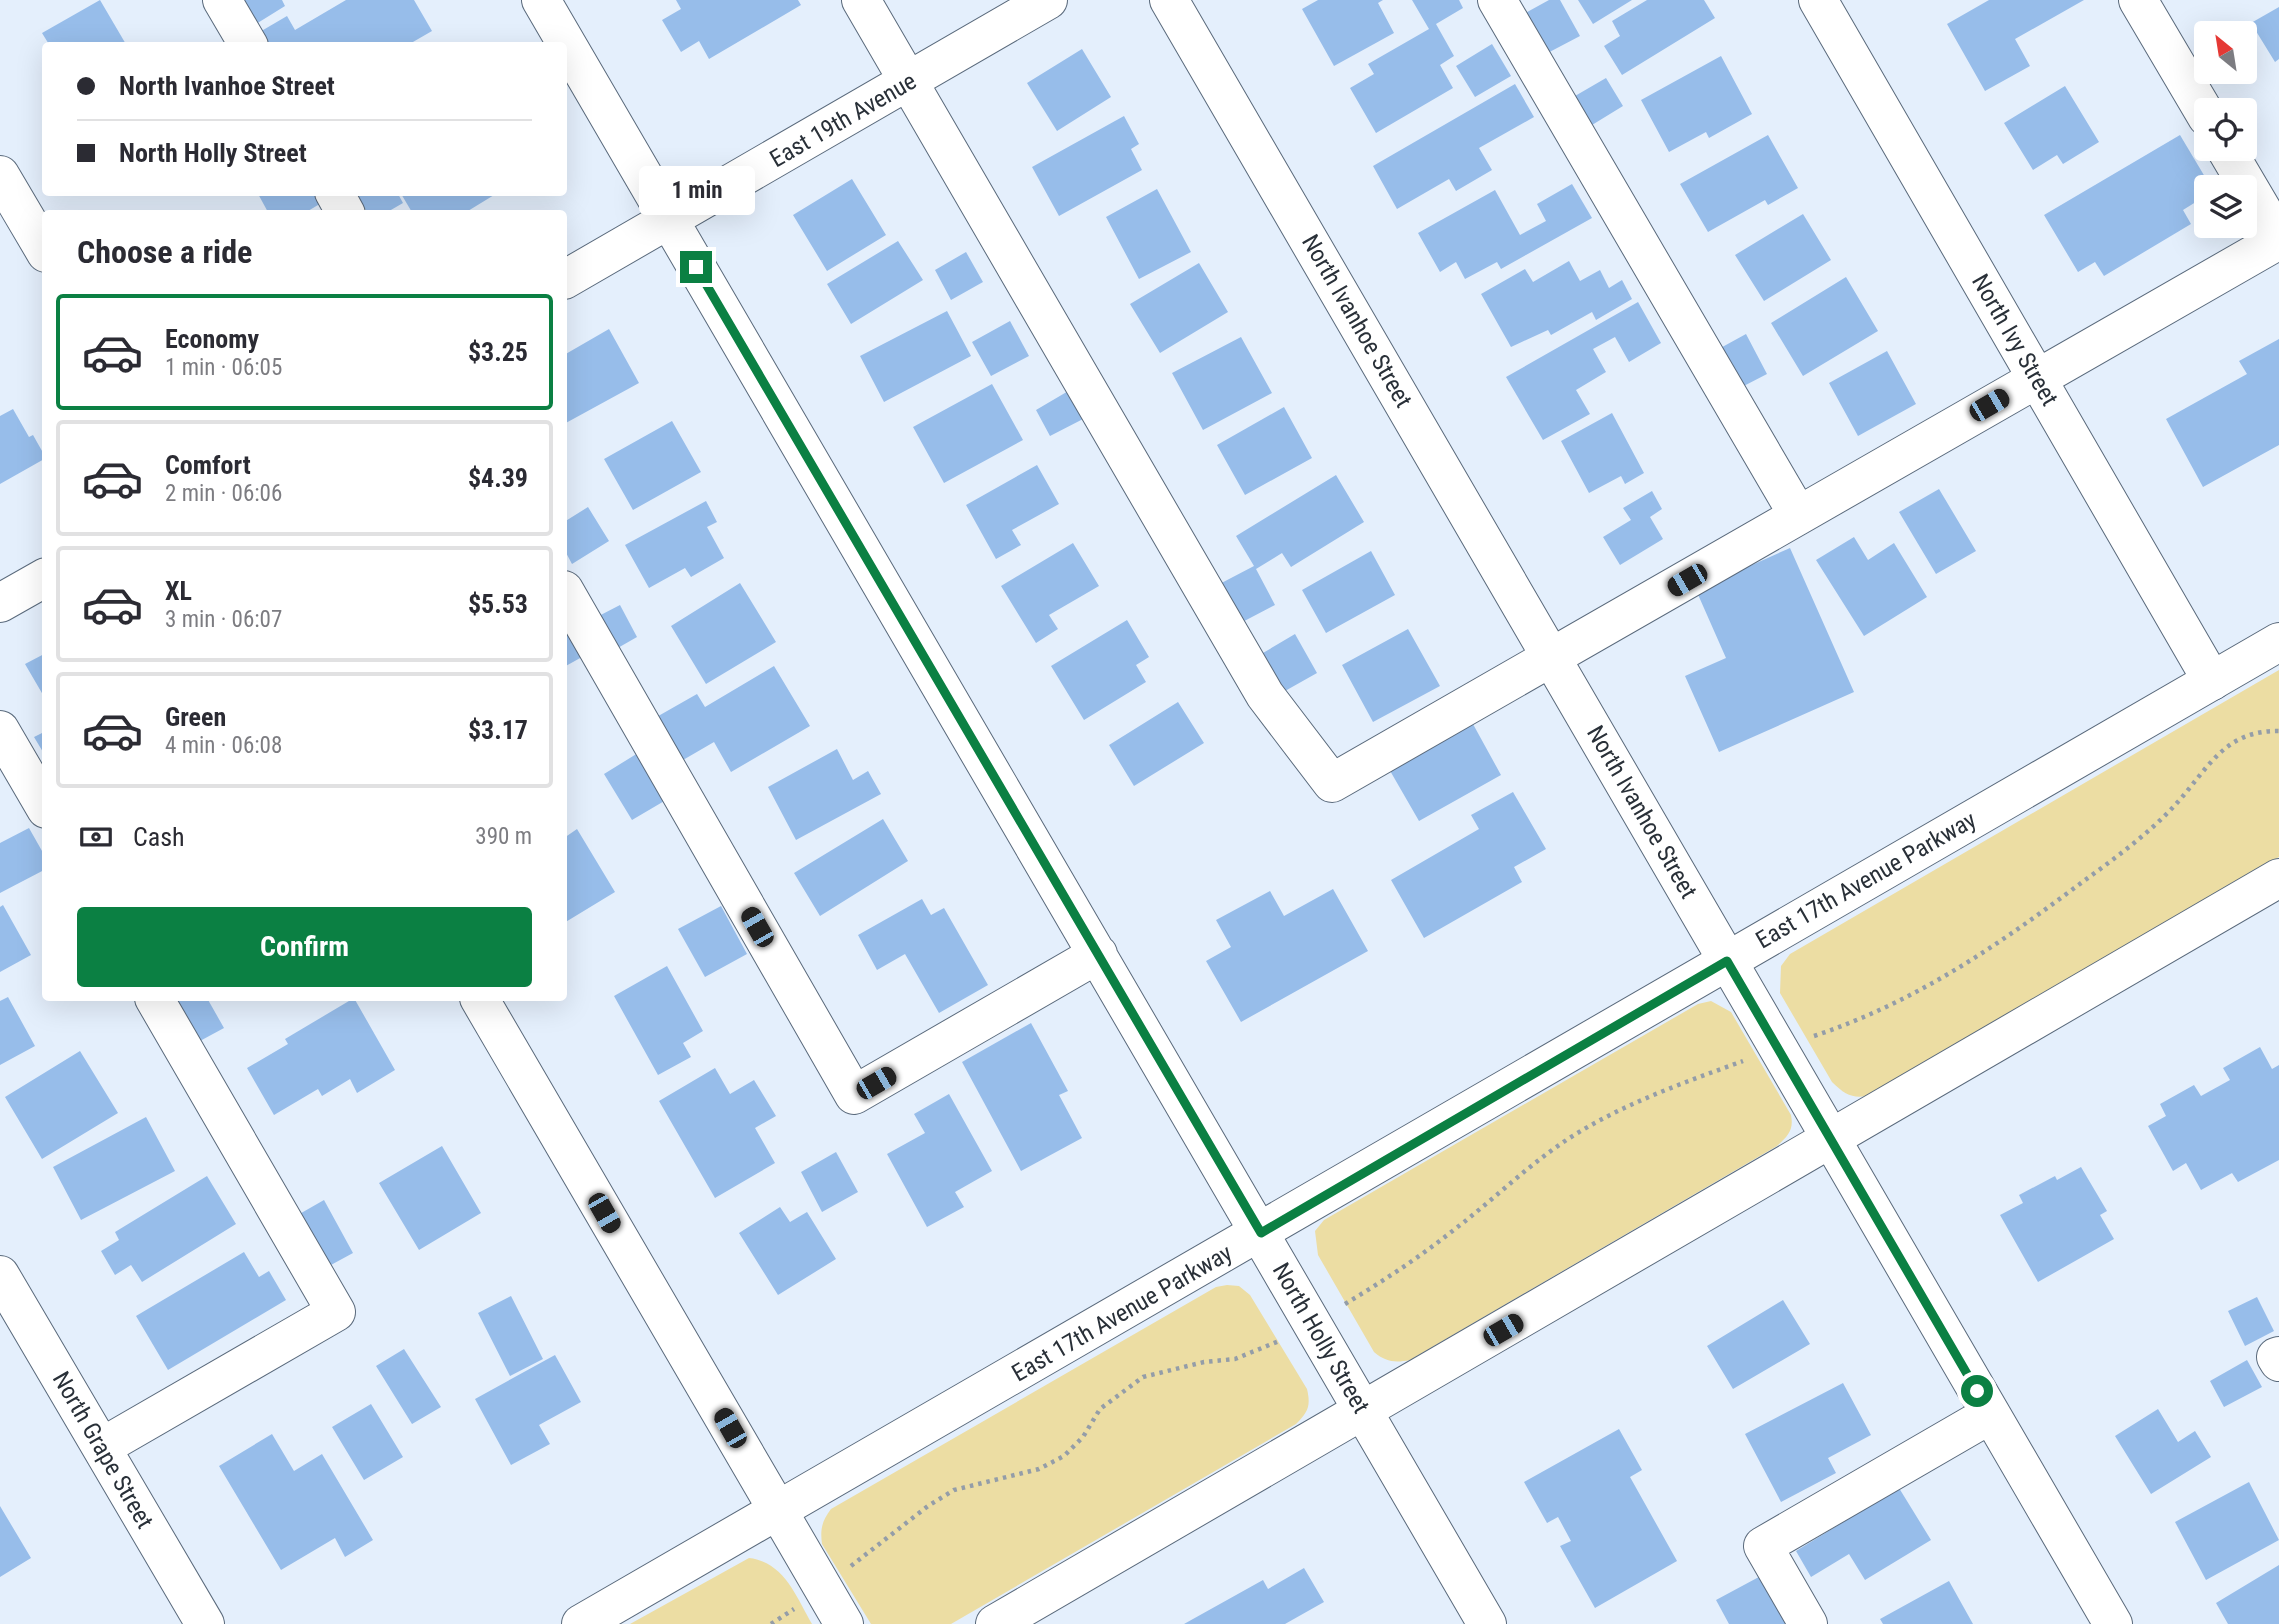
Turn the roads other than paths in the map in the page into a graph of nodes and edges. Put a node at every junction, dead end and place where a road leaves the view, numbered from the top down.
1 (222, 0) edge
2 (541, 0) edge
3 (861, 0) edge
4 (1048, 0) edge
5 (1169, 0) edge
6 (1497, 0) edge
7 (1818, 0) edge
8 (2138, 0) edge
9 (247, 42) edge
10 (565, 42) edge
11 (567, 45) edge
12 (909, 82) junction
13 (2196, 98) edge
14 (2233, 161) edge
15 (0, 175) edge
16 (668, 220) junction
17 (2279, 240) edge
18 (42, 246) edge
19 (567, 278) edge
20 (2037, 378) junction
21 (1798, 515) junction
22 (42, 579) edge
23 (567, 595) edge
24 (0, 603) edge
25 (2279, 642) edge
26 (1553, 657) junction
27 (2212, 681) junction
28 (0, 730) edge
29 (42, 802) edge
30 (2279, 878) edge
31 (1098, 954) junction
32 (1727, 961) junction
33 (156, 1001) edge
34 (481, 1001) edge
35 (1831, 1139) junction
36 (1261, 1233) junction
37 (0, 1275) edge
38 (2279, 1356) edge
39 (2279, 1362) edge
40 (1363, 1412) junction
41 (1991, 1414) junction
42 (102, 1447) junction
43 (777, 1510) junction
44 (205, 1624) edge
45 (581, 1624) edge
46 (844, 1624) edge
47 (995, 1624) edge
48 (1487, 1624) edge
49 (1808, 1624) edge
50 (2113, 1624) edge

1 - 9 street
2 - 10 street, North Holly Street
3 - 12 street
4 - 12 street, East 19th Avenue
5 - 26 street, North Ivanhoe Street
6 - 21 street
7 - 20 street, North Ivy Street
8 - 13 street
11 - 16 street, North Holly Street
12 - 16 street, East 19th Avenue
12 - 26 street
14 - 17 street
15 - 18 street
16 - 19 street, East 19th Avenue
16 - 31 street, North Holly Street
17 - 20 street
20 - 21 street
20 - 27 street, North Ivy Street
21 - 26 street
22 - 24 street
23 - 31 street
25 - 27 street, East 17th Avenue Parkway
26 - 32 street, North Ivanhoe Street
27 - 32 street, East 17th Avenue Parkway
28 - 29 street
30 - 35 street
31 - 36 street, North Holly Street
32 - 35 street, North Ivanhoe Street
32 - 36 street, East 17th Avenue Parkway
33 - 42 street
34 - 43 street
35 - 40 street
35 - 41 street, North Ivanhoe Street
36 - 40 street, North Holly Street
36 - 43 street, East 17th Avenue Parkway
37 - 42 street, North Grape Street
38 - 39 street
40 - 47 street
40 - 48 street, North Holly Street
41 - 49 street
41 - 50 street, North Ivanhoe Street
42 - 44 street, North Grape Street
43 - 45 street, East 17th Avenue Parkway
43 - 46 street

